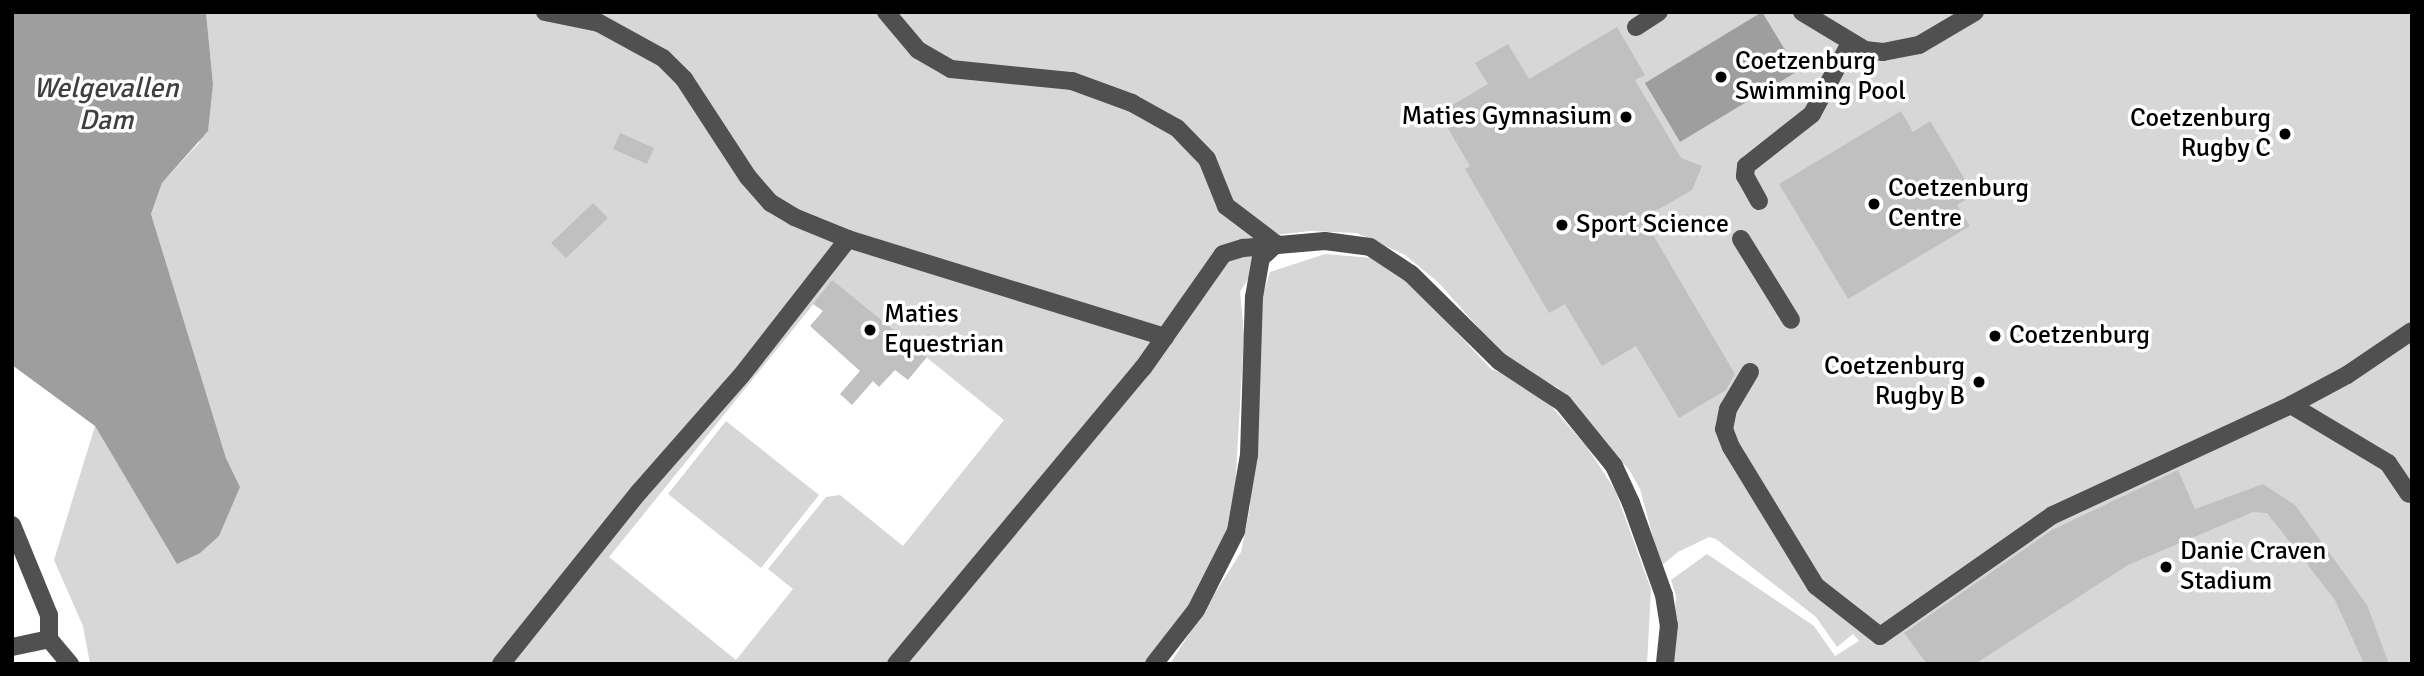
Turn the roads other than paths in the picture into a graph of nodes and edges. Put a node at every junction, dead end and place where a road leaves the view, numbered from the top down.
1 (545, 12) edge
2 (886, 12) edge
3 (1659, 12) edge
4 (1802, 12) edge
5 (1975, 12) edge
6 (1636, 27) dead end
7 (1850, 43) junction
8 (1759, 201) dead end
9 (848, 239) junction
10 (1741, 239) dead end
11 (1276, 244) junction
12 (1791, 320) dead end
13 (2412, 331) edge
14 (1165, 337) junction
15 (1750, 372) dead end
16 (2291, 405) junction
17 (2409, 494) dead end
18 (12, 525) edge
19 (49, 639) junction
20 (12, 647) edge
21 (70, 664) edge
22 (501, 664) edge
23 (895, 664) edge
24 (1154, 664) edge
25 (1665, 664) edge

1 - 9 street
2 - 11 street
3 - 6 street
4 - 7 street
5 - 7 street
7 - 8 street
9 - 14 street
9 - 22 street
10 - 12 street
11 - 14 street
11 - 24 street
11 - 25 street
13 - 16 street
14 - 23 street
15 - 16 street
16 - 17 street
18 - 19 street
19 - 20 street
19 - 21 street

